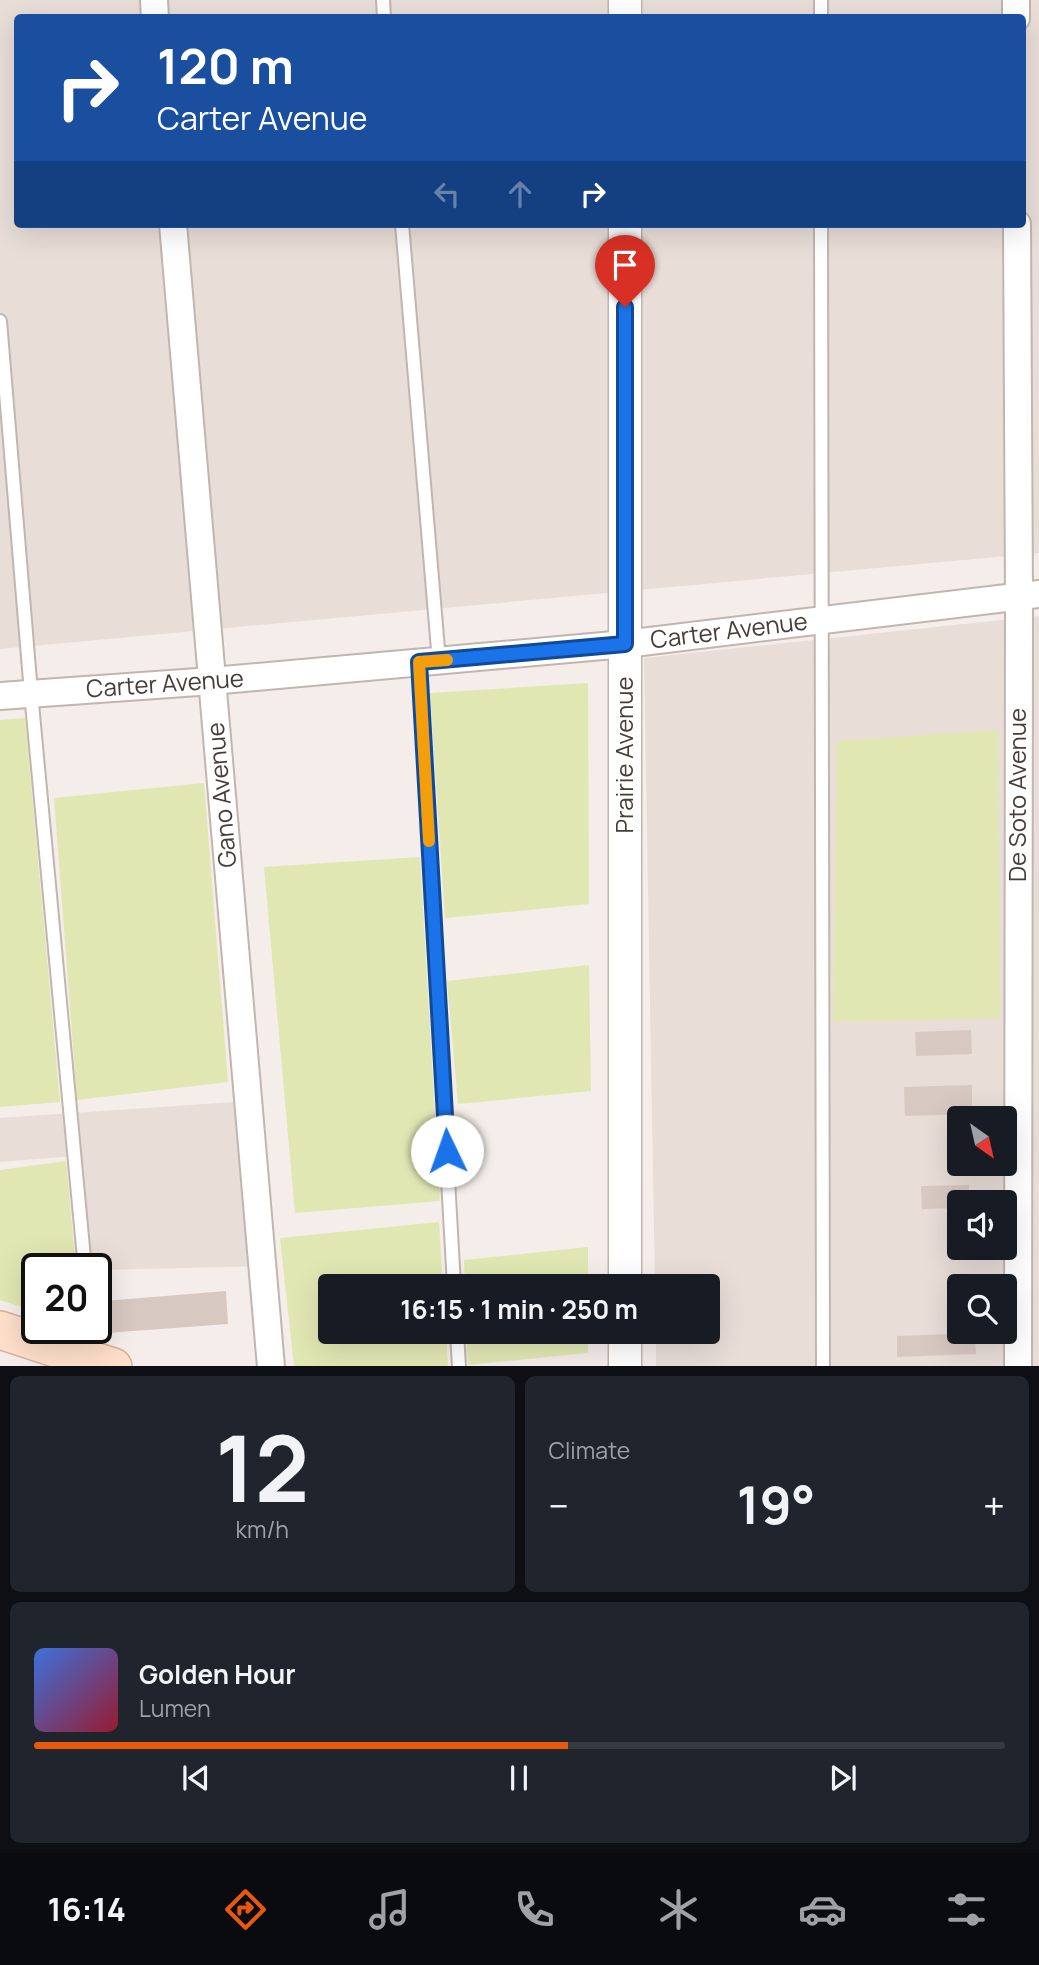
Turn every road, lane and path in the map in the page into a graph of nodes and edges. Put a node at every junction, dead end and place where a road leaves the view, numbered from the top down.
1 (173, 228) edge
2 (402, 228) edge
3 (625, 228) edge
4 (821, 228) edge
5 (1017, 228) edge
6 (0, 321) edge
7 (1029, 595) edge
8 (821, 620) junction
9 (625, 644) junction
10 (429, 662) junction
11 (212, 681) junction
12 (31, 693) junction
13 (0, 696) edge
14 (84, 1253) edge
15 (454, 1274) edge
16 (625, 1274) edge
17 (0, 1330) edge
18 (458, 1344) edge
19 (625, 1344) edge
20 (99, 1352) edge
21 (271, 1366) edge
22 (459, 1366) edge
23 (625, 1366) edge
24 (823, 1366) edge
25 (1018, 1366) edge

1 - 11 street, Gano Avenue
2 - 10 lane
3 - 9 street, Prairie Avenue
4 - 8 lane
5 - 7 street, De Soto Avenue
6 - 12 lane
7 - 8 street, Carter Avenue
7 - 25 street, De Soto Avenue
8 - 9 street, Carter Avenue
8 - 24 lane
9 - 10 street, Carter Avenue
9 - 16 street, Prairie Avenue
10 - 11 street, Carter Avenue
10 - 15 lane
11 - 12 street, Carter Avenue
11 - 21 street, Gano Avenue
12 - 13 street, Carter Avenue
12 - 14 lane
17 - 20 main road
18 - 22 lane
19 - 23 street

